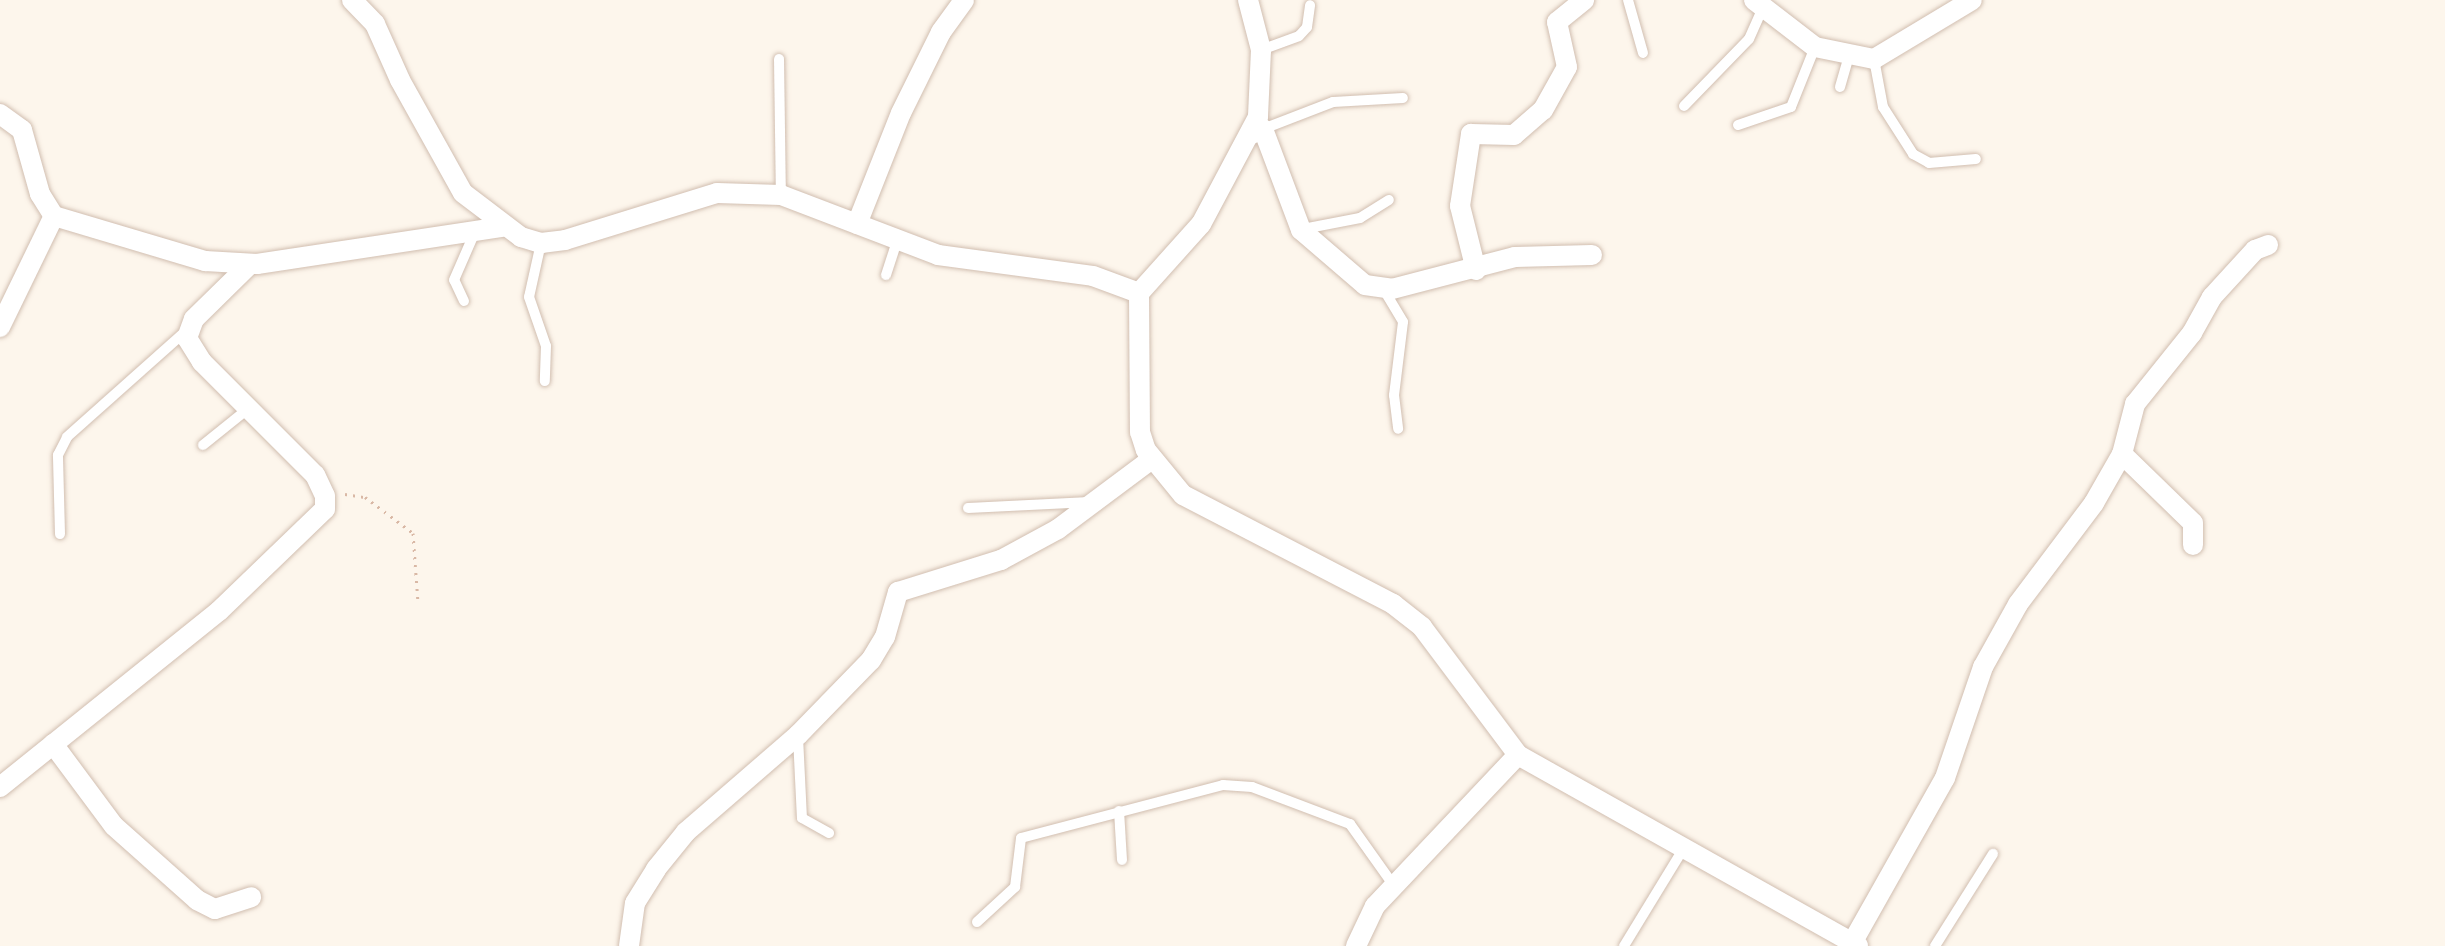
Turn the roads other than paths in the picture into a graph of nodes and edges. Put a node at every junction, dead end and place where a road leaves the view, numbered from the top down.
1 (352, 0) edge
2 (964, 0) edge
3 (1248, 0) edge
4 (1584, 0) edge
5 (1628, 0) edge
6 (1972, 0) edge
7 (1759, 4) edge
8 (1310, 5) dead end
9 (1815, 47) junction
10 (1261, 50) junction
11 (1643, 53) dead end
12 (1849, 55) junction
13 (779, 59) dead end
14 (1874, 59) junction
15 (1840, 87) dead end
16 (1403, 98) dead end
17 (1684, 106) dead end
18 (0, 114) edge
19 (1738, 125) dead end
20 (1256, 132) junction
21 (1976, 159) dead end
22 (781, 195) junction
23 (1389, 200) dead end
24 (54, 216) junction
25 (857, 224) junction
26 (502, 227) junction
27 (1301, 230) junction
28 (475, 232) junction
29 (897, 241) junction
30 (541, 243) junction
31 (2268, 245) dead end
32 (1592, 255) dead end
33 (249, 265) junction
34 (1476, 270) junction
35 (886, 275) dead end
36 (1384, 290) junction
37 (1139, 293) junction
38 (464, 301) dead end
39 (3, 314) edge
40 (188, 329) junction
41 (545, 381) dead end
42 (249, 408) junction
43 (1398, 429) dead end
44 (203, 445) dead end
45 (2122, 454) junction
46 (1152, 459) junction
47 (1096, 502) junction
48 (968, 508) dead end
49 (60, 534) dead end
50 (2193, 545) dead end
51 (798, 735) junction
52 (53, 744) junction
53 (1518, 755) junction
54 (0, 787) edge
55 (1119, 811) junction
56 (829, 833) dead end
57 (1682, 851) junction
58 (1993, 854) dead end
59 (1122, 860) dead end
60 (1394, 886) junction
61 (251, 897) dead end
62 (977, 922) dead end
63 (1855, 944) edge
64 (629, 946) edge
65 (1356, 946) edge
66 (1624, 946) edge
67 (1935, 946) edge

1 - 26 street
2 - 25 street
3 - 10 street
4 - 34 street
5 - 11 lane
6 - 14 street
7 - 9 street
7 - 17 lane
8 - 10 lane
9 - 12 street
9 - 19 lane
10 - 20 street
12 - 14 street
12 - 15 lane
13 - 22 lane
14 - 21 lane
16 - 20 lane
18 - 24 street
20 - 27 street
20 - 37 street
22 - 25 street
22 - 30 street
23 - 27 lane
24 - 33 street
24 - 39 street
25 - 29 street
26 - 28 street
26 - 30 street
27 - 36 street
28 - 33 street
28 - 38 lane
29 - 35 lane
29 - 37 street
30 - 41 lane
31 - 45 street
32 - 34 street
33 - 40 street
34 - 36 street
36 - 43 lane
37 - 46 street
40 - 42 street
40 - 49 lane
42 - 44 lane
42 - 52 street
45 - 50 street
45 - 63 street
46 - 47 street
46 - 53 street
47 - 48 lane
47 - 51 street
51 - 56 lane
51 - 64 street
52 - 54 street
52 - 61 street
53 - 57 street
53 - 60 street
55 - 59 lane
55 - 60 lane
55 - 62 lane
57 - 63 street
57 - 66 lane
58 - 67 lane
60 - 65 street

